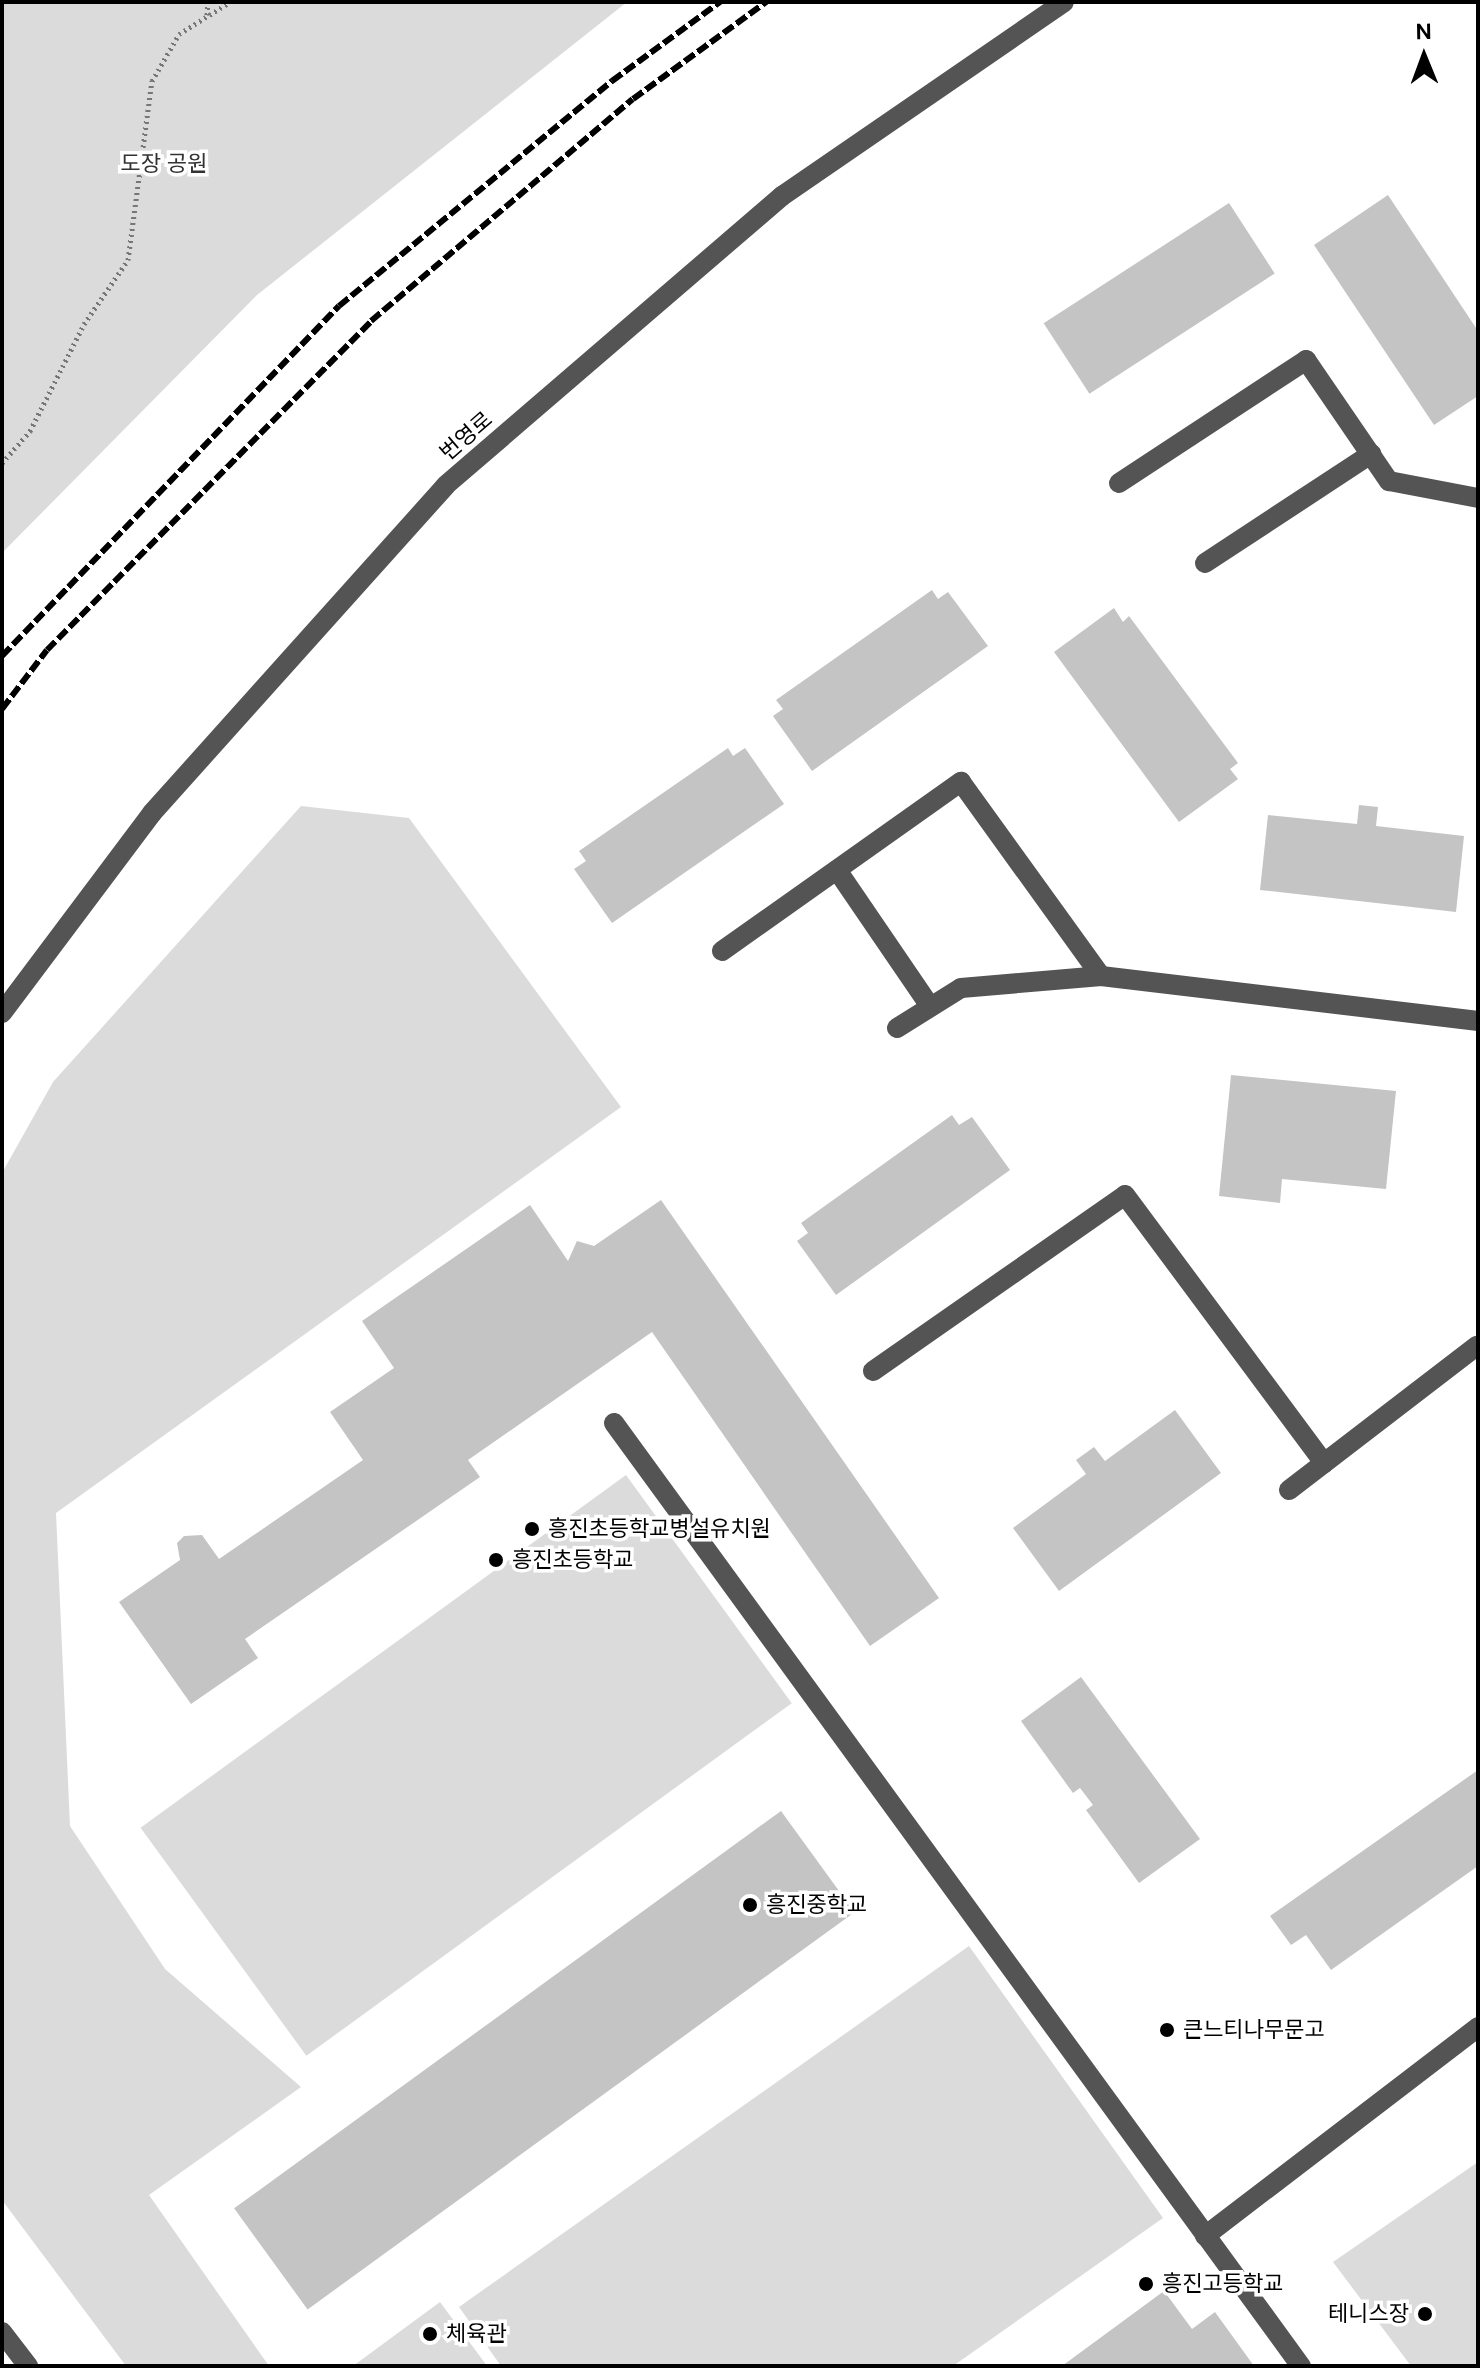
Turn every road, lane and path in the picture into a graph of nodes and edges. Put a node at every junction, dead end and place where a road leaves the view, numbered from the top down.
1 (208, 2) edge
2 (230, 2) edge
3 (1064, 2) edge
4 (206, 16) junction
5 (1371, 454) junction
6 (2, 463) edge
7 (1119, 483) dead end
8 (1478, 498) edge
9 (1205, 563) dead end
10 (837, 870) junction
11 (722, 951) dead end
12 (1101, 976) junction
13 (929, 1005) junction
14 (2, 1013) edge
15 (1478, 1021) edge
16 (897, 1028) dead end
17 (1478, 1338) edge
18 (1478, 1346) edge
19 (873, 1371) dead end
20 (614, 1423) dead end
21 (1324, 1463) junction
22 (1289, 1490) dead end
23 (1478, 2027) edge
24 (1205, 2236) junction
25 (2, 2332) edge
26 (28, 2366) edge
27 (1301, 2366) edge

1 - 4 path
2 - 4 path
3 - 14 street, 번영로
4 - 6 path
5 - 7 street
5 - 8 street
5 - 9 street
10 - 11 street
10 - 12 street
10 - 13 street
12 - 13 street
12 - 15 street
13 - 16 street
17 - 18 street
18 - 21 street
19 - 21 street
20 - 24 street
21 - 22 street
23 - 24 street
24 - 27 street
25 - 26 street

